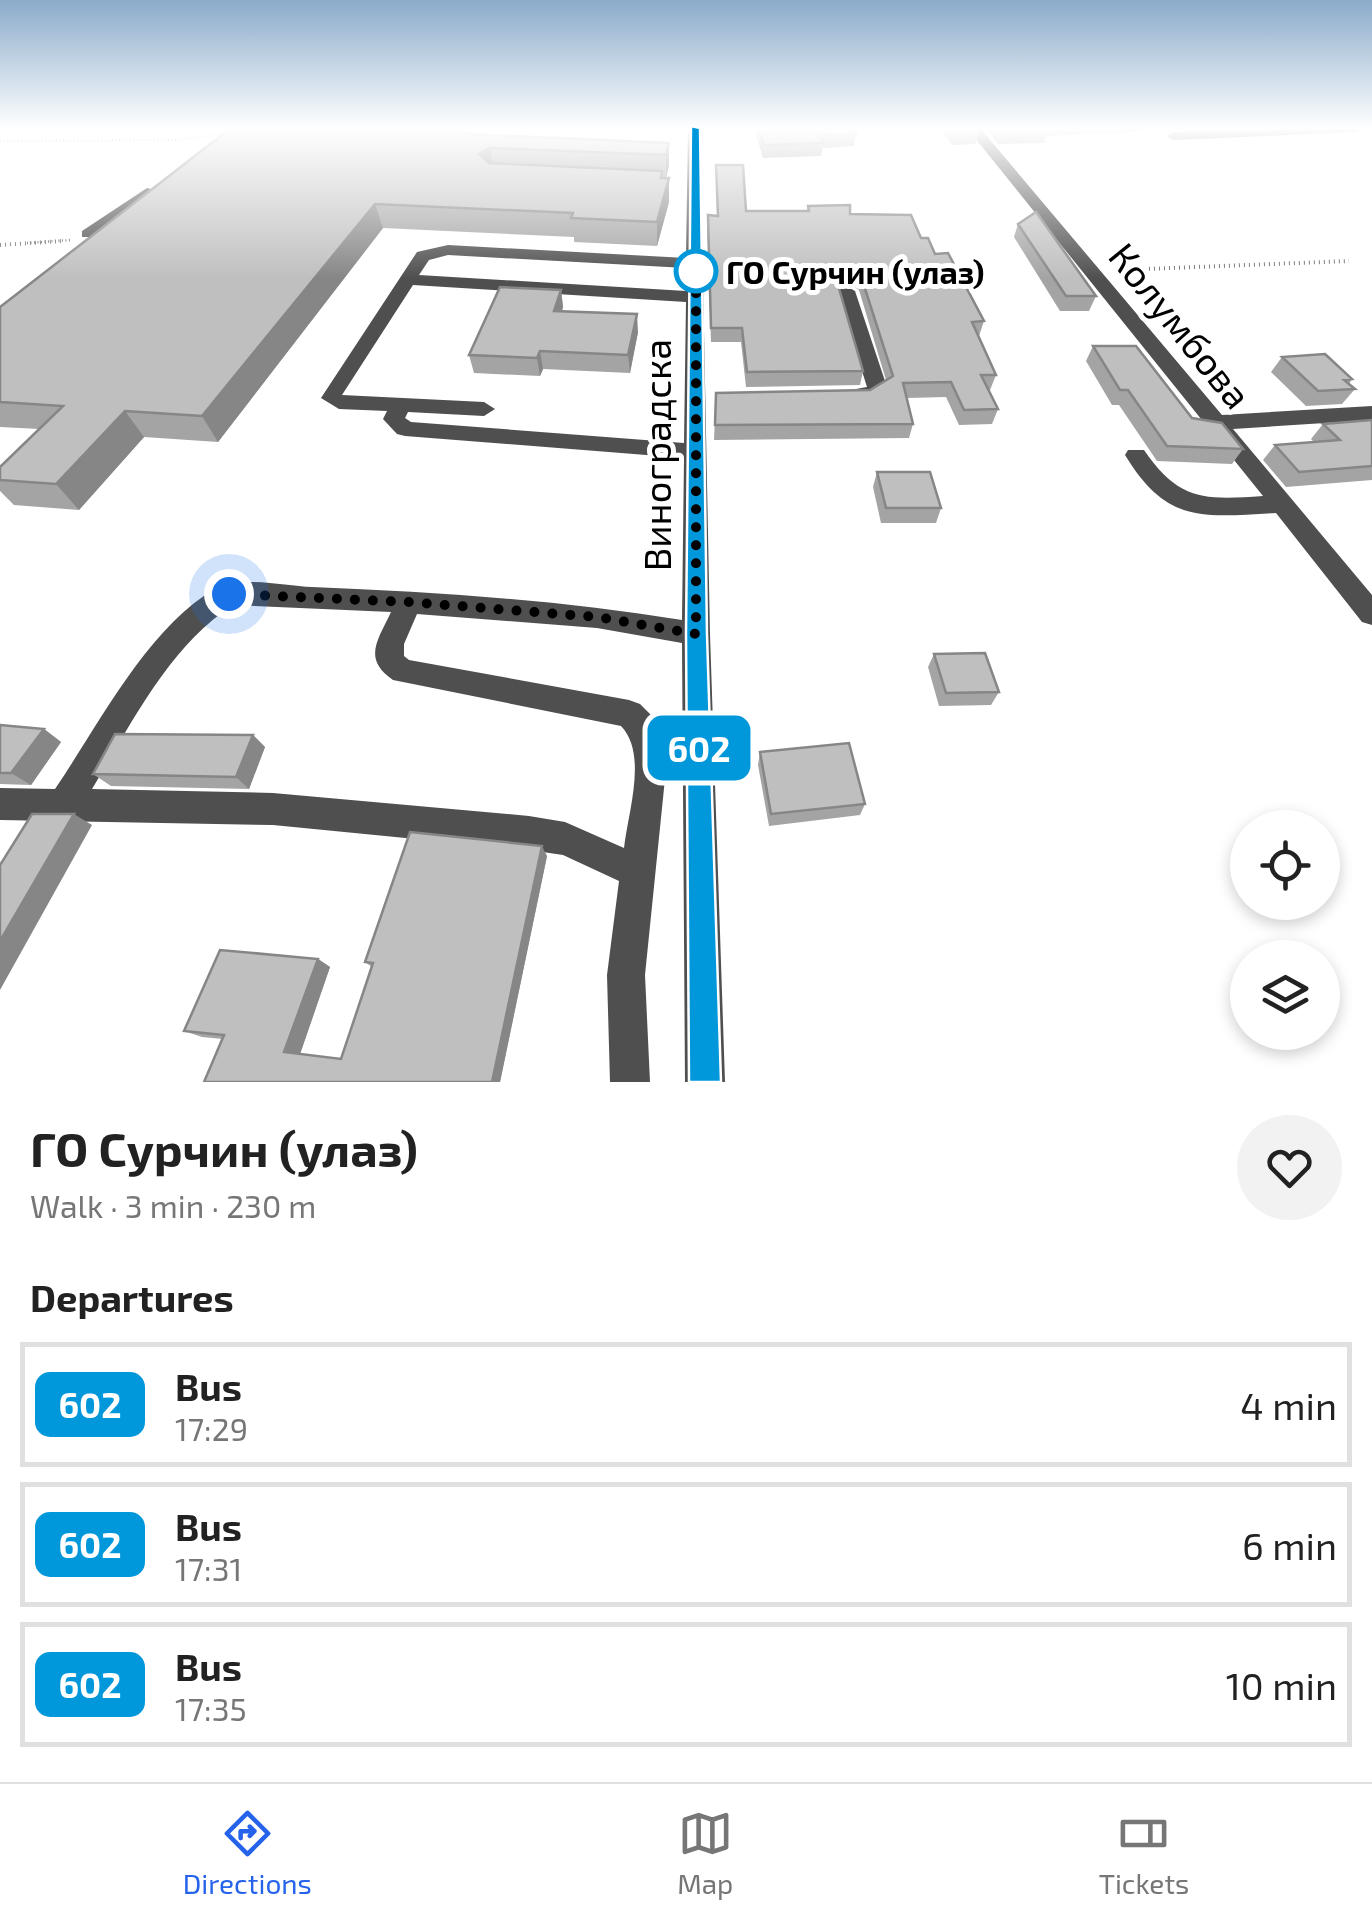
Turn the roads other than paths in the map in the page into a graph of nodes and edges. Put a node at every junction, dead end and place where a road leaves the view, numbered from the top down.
1 (169, 178) edge
2 (688, 178) edge
3 (1017, 178) edge
4 (88, 234) edge
5 (696, 264) junction
6 (407, 279) junction
7 (846, 291) edge
8 (696, 297) junction
9 (828, 396) edge
10 (401, 405) junction
11 (484, 409) dead end
12 (1372, 413) edge
13 (1213, 423) junction
14 (697, 451) junction
15 (1136, 455) dead end
16 (1281, 504) junction
17 (408, 602) junction
18 (1372, 614) edge
19 (696, 634) junction
20 (0, 804) edge
21 (63, 806) junction
22 (639, 868) junction
23 (630, 1082) edge
24 (705, 1082) edge

1 - 4 street
2 - 5 street, Виноградска
3 - 13 street, Колумбова
5 - 6 street
5 - 8 street, Виноградска
6 - 8 street
6 - 10 street
7 - 9 street
8 - 14 street, Виноградска
10 - 11 street
10 - 14 street
12 - 13 street
13 - 16 street, Колумбова
14 - 19 street, Виноградска
15 - 16 street
16 - 18 street, Колумбова
17 - 19 street
17 - 21 street
17 - 22 street
19 - 24 street, Виноградска
20 - 21 street
21 - 22 street
22 - 23 street

